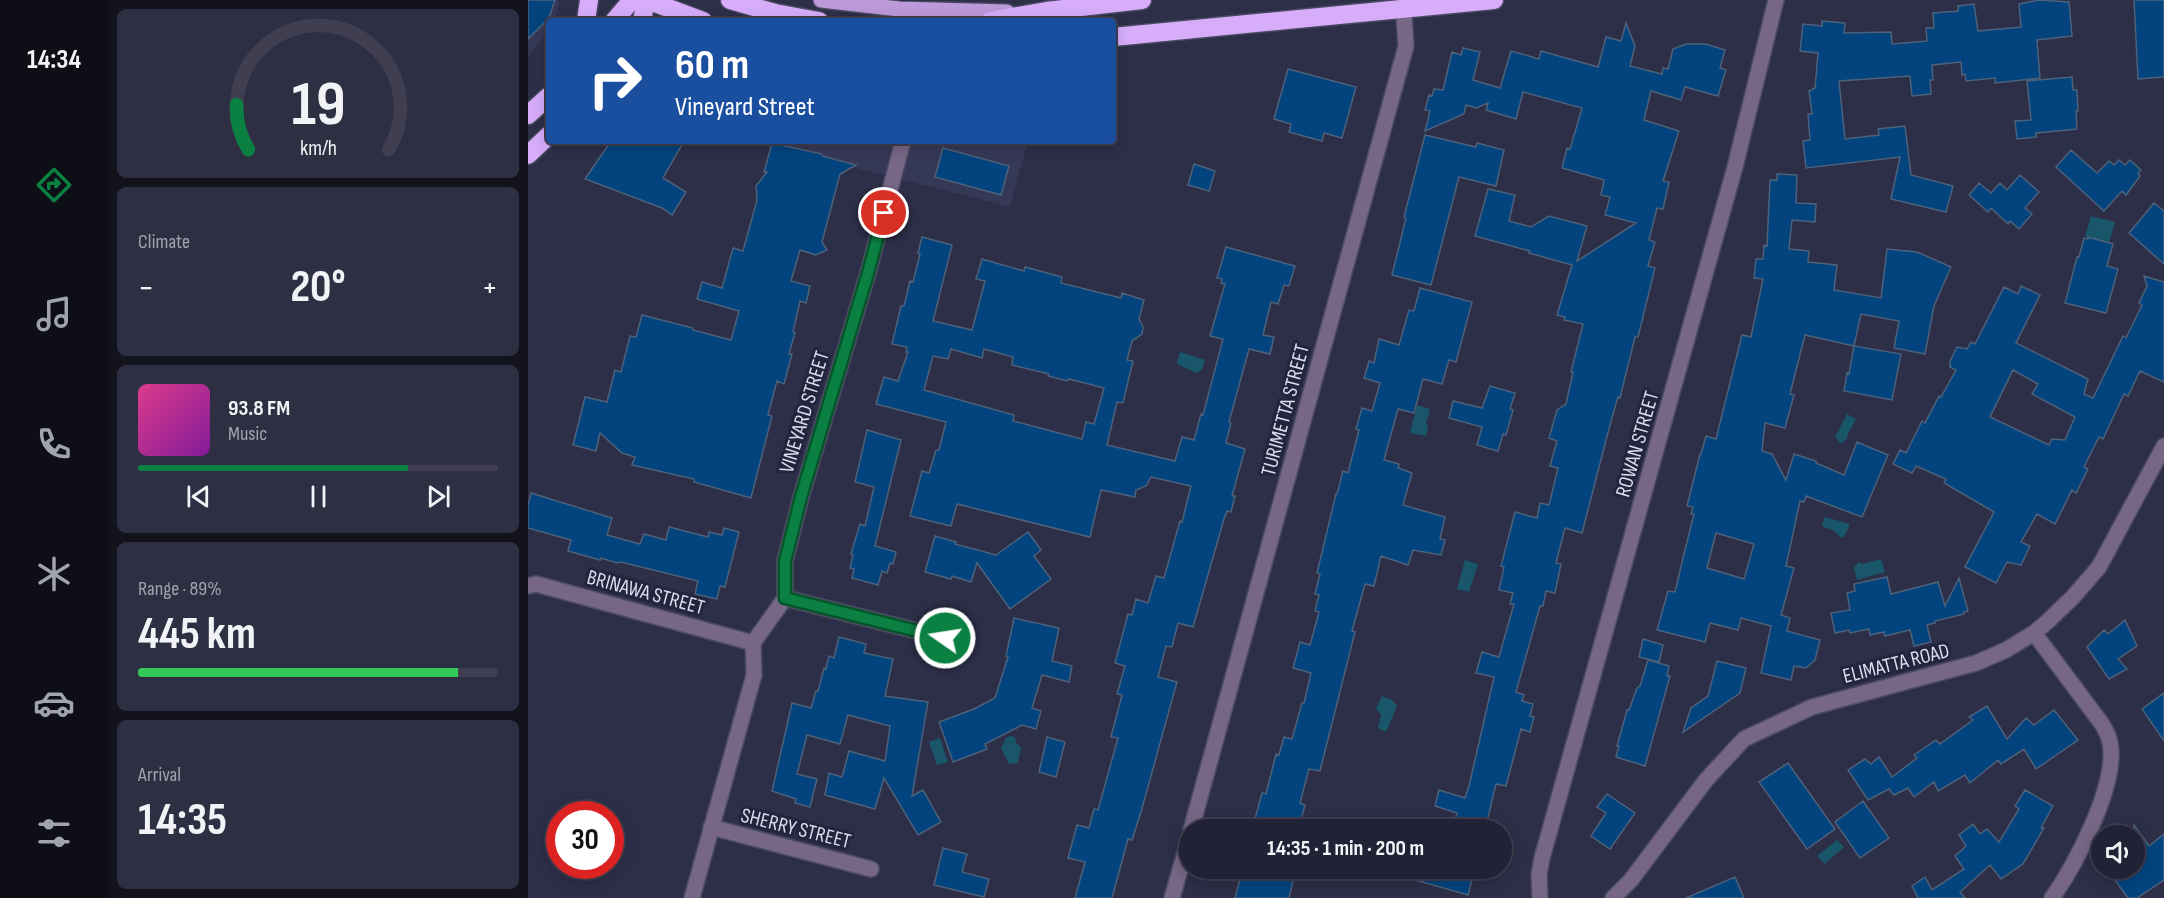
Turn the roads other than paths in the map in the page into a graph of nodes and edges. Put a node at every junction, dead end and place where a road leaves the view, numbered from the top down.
1 (589, 0) edge
2 (632, 0) edge
3 (647, 0) edge
4 (730, 0) edge
5 (821, 0) edge
6 (1142, 0) edge
7 (1494, 0) edge
8 (1776, 0) edge
9 (1404, 5) edge
10 (1046, 11) junction
11 (586, 18) edge
12 (617, 18) edge
13 (643, 18) edge
14 (695, 18) edge
15 (802, 18) edge
16 (1007, 18) edge
17 (1116, 37) edge
18 (546, 138) edge
19 (902, 144) edge
20 (528, 155) edge
21 (2164, 446) edge
22 (528, 586) edge
23 (785, 598) junction
24 (2034, 633) junction
25 (945, 638) dead end
26 (753, 643) junction
27 (1194, 819) edge
28 (711, 827) junction
29 (871, 869) dead end
30 (1179, 874) edge
31 (692, 898) edge
32 (1172, 898) edge
33 (1540, 898) edge
34 (1613, 898) edge
35 (2052, 898) edge

1 - 11 highway
2 - 12 highway
3 - 13 highway
3 - 14 highway
4 - 15 highway
5 - 10 main road
6 - 10 highway
7 - 9 highway
8 - 33 street, ROWAN STREET
9 - 17 highway
9 - 27 street, TURIMETTA STREET
10 - 16 highway
18 - 20 highway
19 - 23 street, VINEYARD STREET
21 - 24 street, ELIMATTA ROAD
22 - 26 street, BRINAWA STREET
23 - 25 street
23 - 26 street
24 - 34 street, ELIMATTA ROAD
24 - 35 street
26 - 28 street
28 - 29 street, SHERRY STREET
28 - 31 street
30 - 32 street

